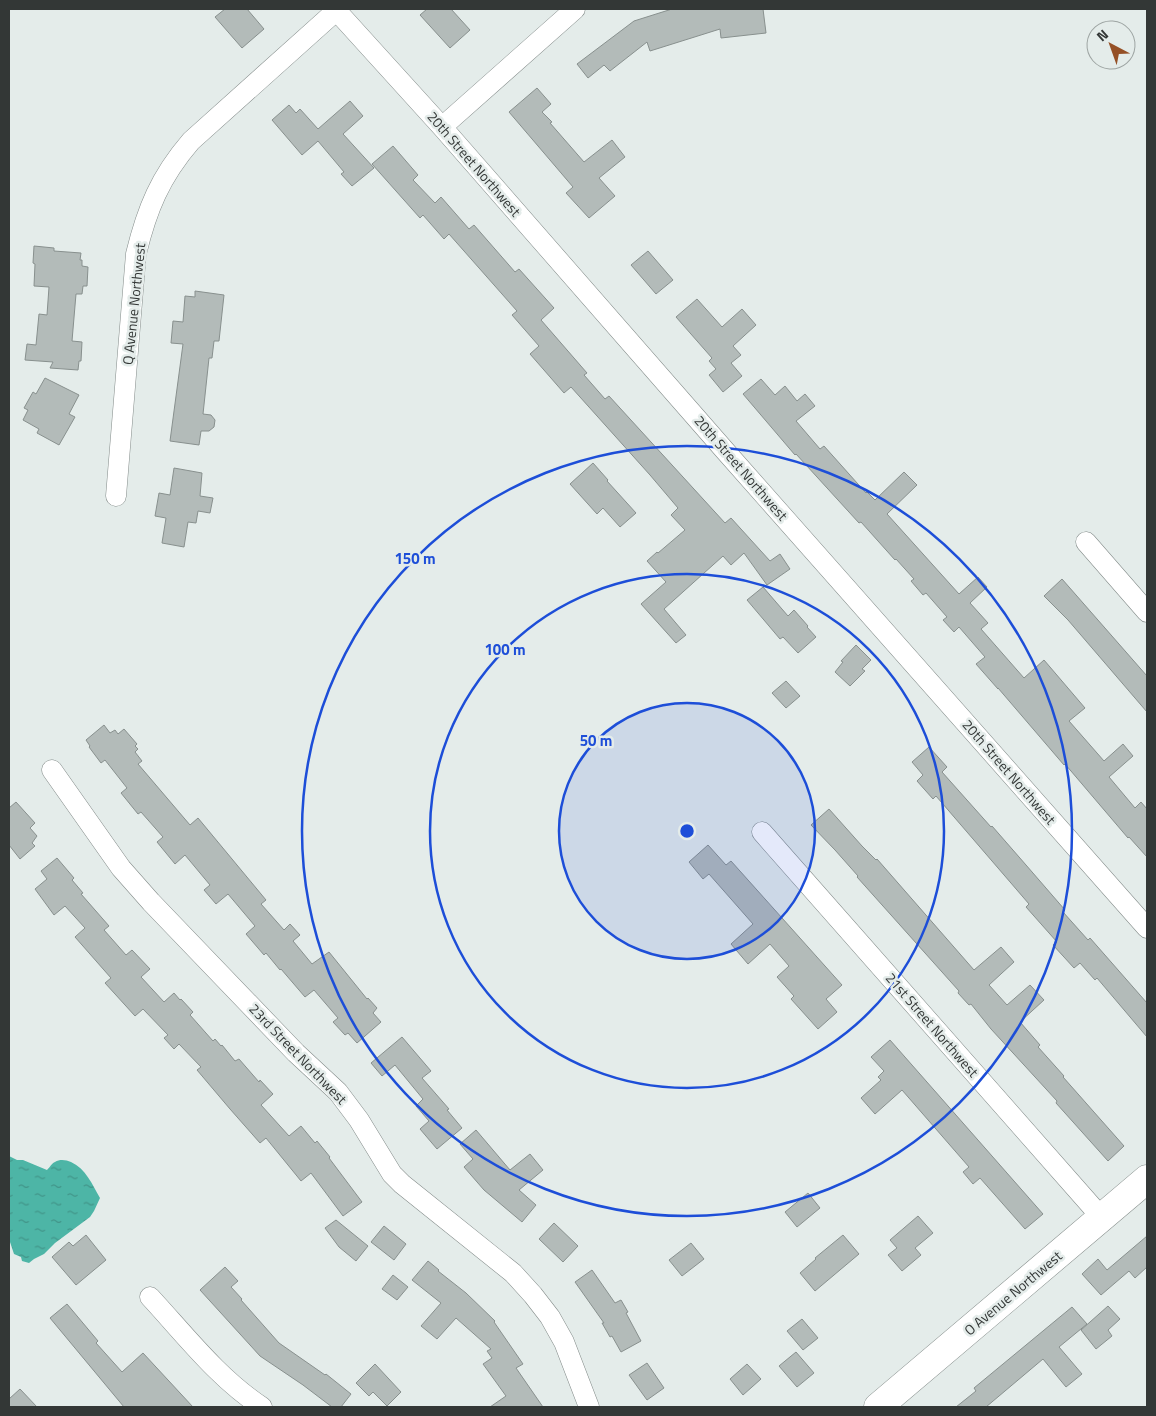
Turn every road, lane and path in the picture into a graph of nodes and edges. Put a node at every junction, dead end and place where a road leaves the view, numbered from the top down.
1 (576, 9) edge
2 (336, 10) edge
3 (442, 127) junction
4 (116, 496) dead end
5 (1086, 542) dead end
6 (1147, 612) edge
7 (52, 770) dead end
8 (762, 832) dead end
9 (1147, 928) edge
10 (1147, 1179) edge
11 (1102, 1218) junction
12 (150, 1297) dead end
13 (262, 1407) edge
14 (589, 1407) edge
15 (878, 1407) edge

1 - 3 street
2 - 3 street, 20th Street Northwest
2 - 4 street, Q Avenue Northwest
3 - 9 street, 20th Street Northwest
5 - 6 street
7 - 14 street, 23rd Street Northwest
8 - 11 street, 21st Street Northwest
10 - 11 street, O Avenue Northwest
11 - 15 street, O Avenue Northwest
12 - 13 street

